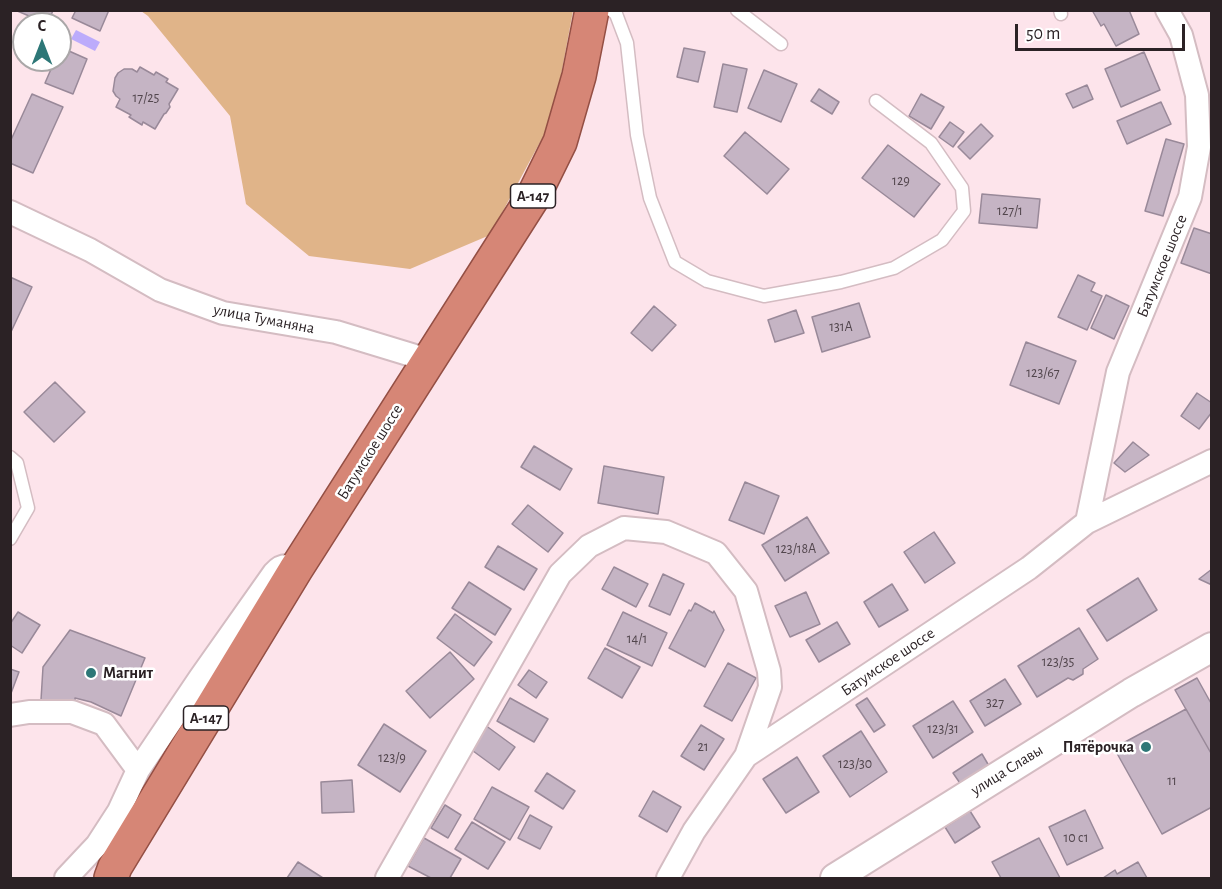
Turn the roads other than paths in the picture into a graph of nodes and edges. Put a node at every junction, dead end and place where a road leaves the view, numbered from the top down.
1 (737, 10) edge
2 (1167, 10) edge
3 (609, 11) edge
4 (781, 44) dead end
5 (876, 100) dead end
6 (10, 212) edge
7 (428, 360) junction
8 (10, 457) edge
9 (1212, 461) edge
10 (1087, 522) junction
11 (10, 539) edge
12 (296, 569) junction
13 (1212, 647) edge
14 (10, 715) edge
15 (746, 756) junction
16 (138, 770) junction
17 (66, 879) edge
18 (111, 879) edge
19 (387, 879) edge
20 (668, 879) edge
21 (835, 879) edge

1 - 4 lane
2 - 10 street, Батумское шоссе
3 - 5 lane
3 - 7 highway, Батумское шоссе / А-147
6 - 7 street, улица Туманяна
7 - 12 highway, Батумское шоссе / А-147
8 - 11 lane
9 - 10 street, Батумское шоссе
10 - 15 street, Батумское шоссе
12 - 16 street
12 - 18 highway, Батумское шоссе / А-147
13 - 21 street, улица Славы
14 - 16 street
15 - 19 street, Батумское шоссе
15 - 20 street, Батумское шоссе
16 - 17 street

